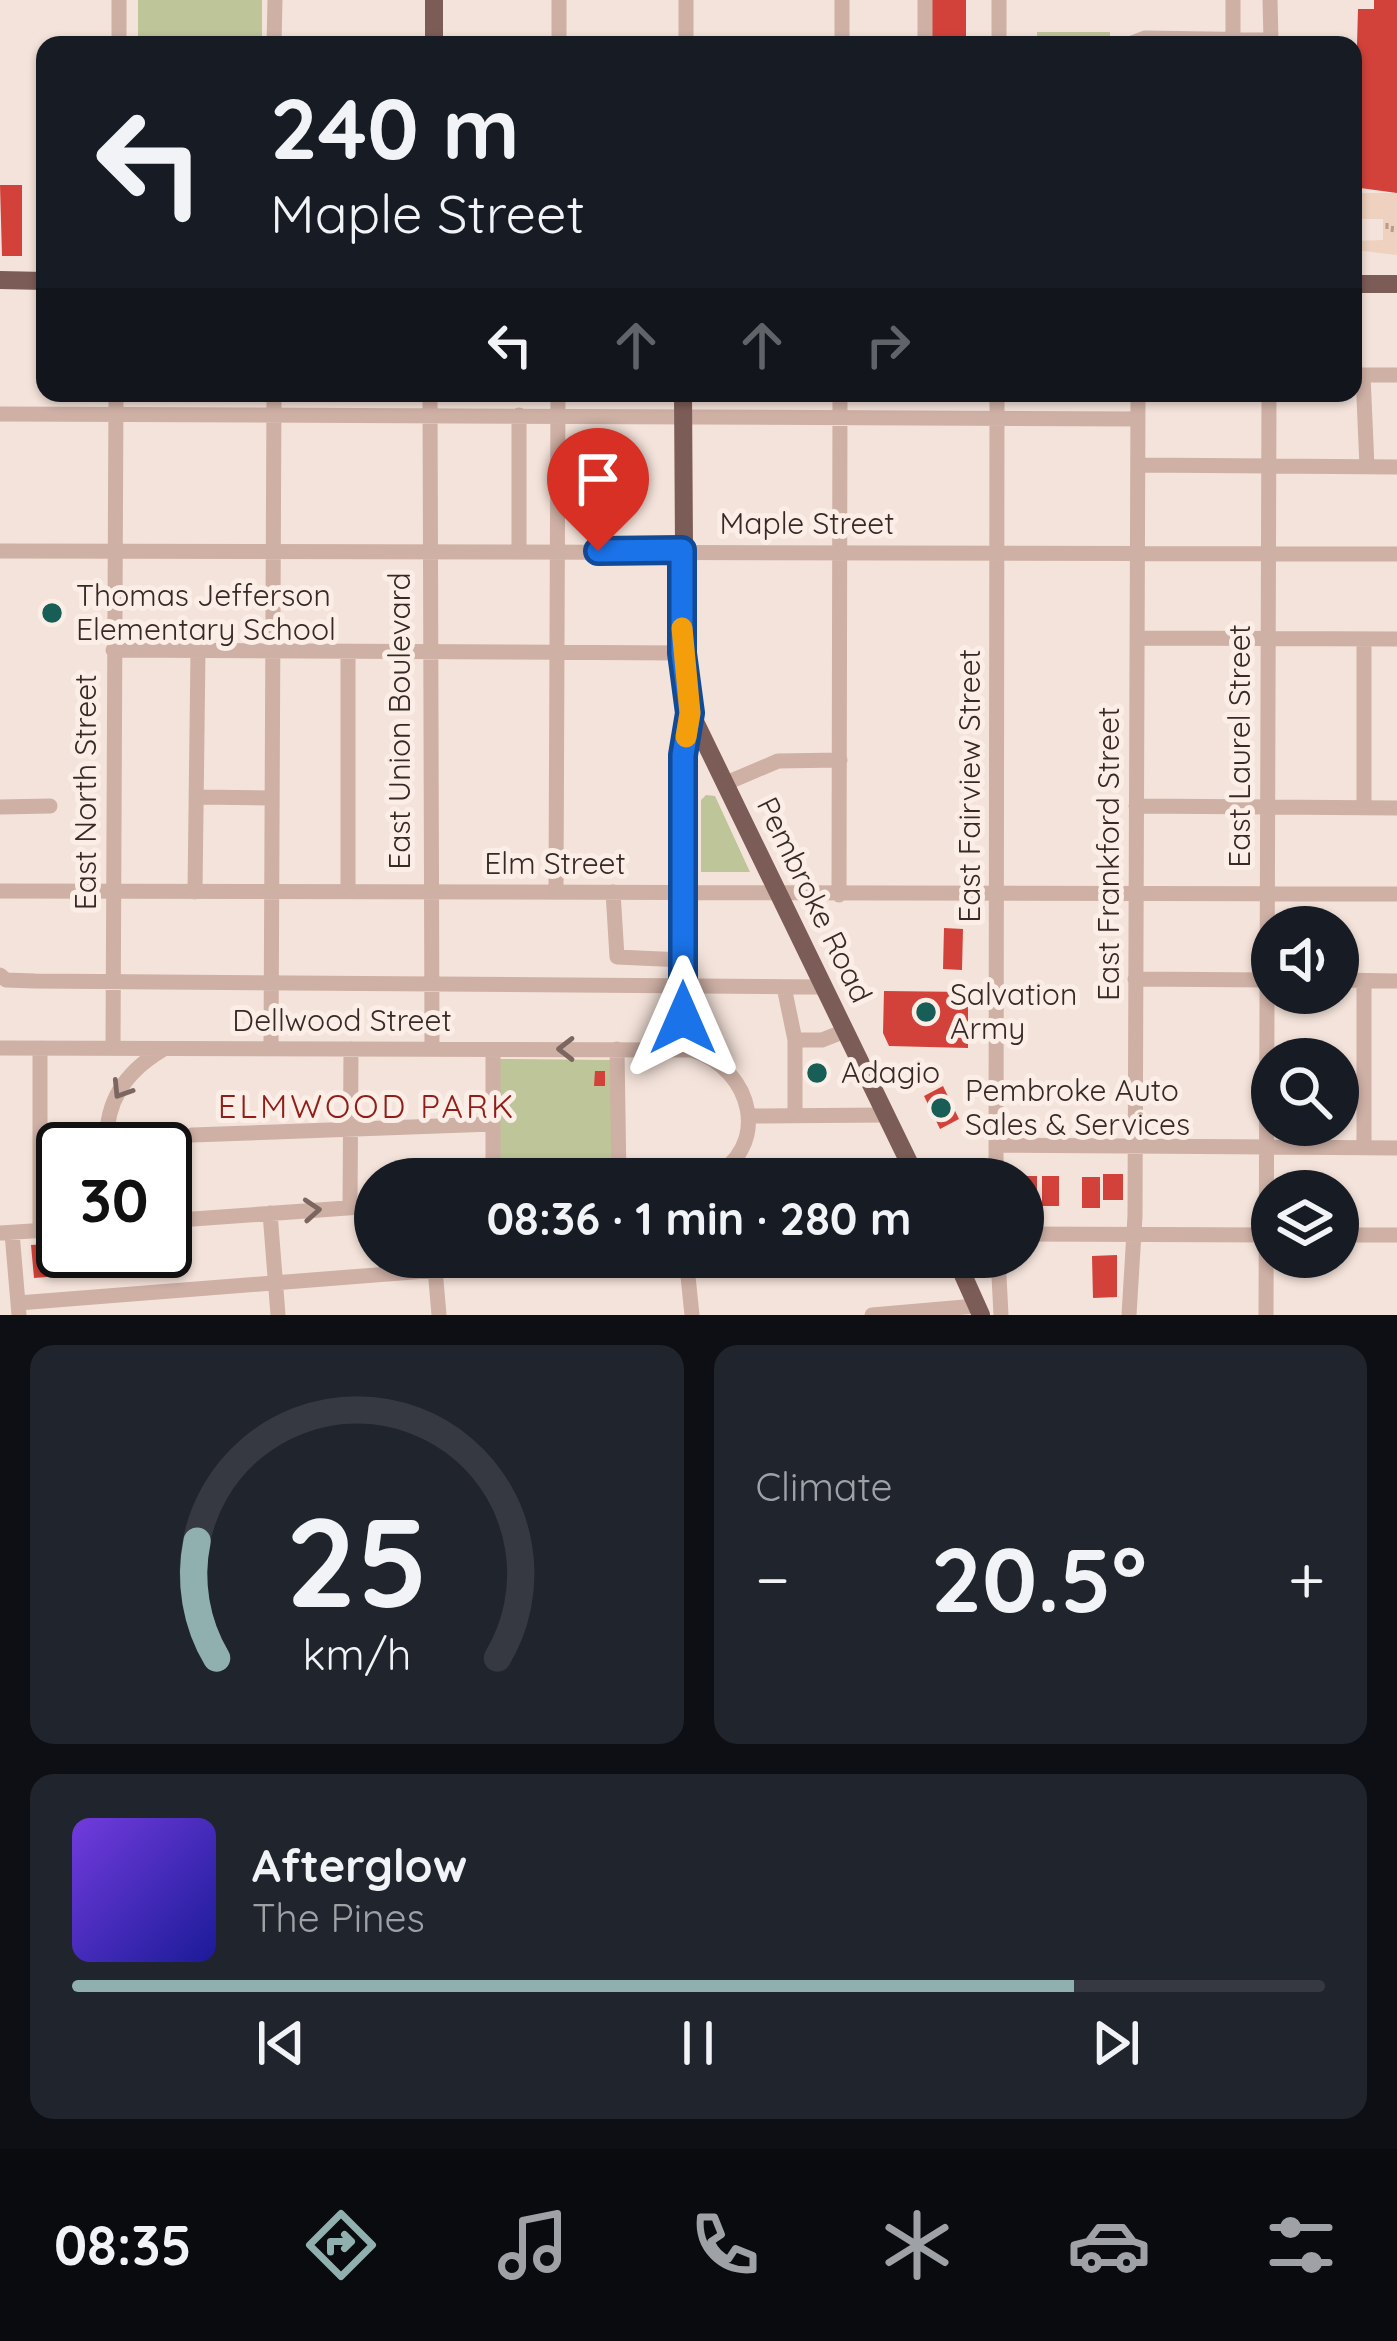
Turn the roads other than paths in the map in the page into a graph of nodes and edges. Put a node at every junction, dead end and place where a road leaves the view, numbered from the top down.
1 (119, 0) edge
2 (275, 0) edge
3 (434, 0) edge
4 (559, 0) edge
5 (686, 0) edge
6 (842, 0) edge
7 (925, 0) edge
8 (999, 0) edge
9 (1233, 0) edge
10 (1270, 0) edge
11 (119, 36) edge
12 (274, 36) edge
13 (434, 36) edge
14 (559, 36) edge
15 (686, 36) edge
16 (842, 36) edge
17 (925, 36) edge
18 (999, 36) edge
19 (1233, 36) edge
20 (1271, 36) edge
21 (0, 280) edge
22 (36, 281) edge
23 (1362, 284) edge
24 (1397, 284) edge
25 (1362, 375) edge
26 (1397, 375) edge
27 (116, 402) edge
28 (274, 402) edge
29 (430, 402) edge
30 (558, 402) edge
31 (683, 402) edge
32 (840, 402) edge
33 (997, 402) edge
34 (1138, 402) edge
35 (1269, 402) edge
36 (1361, 402) edge
37 (0, 414) edge
38 (274, 415) junction
39 (116, 416) junction
40 (430, 416) junction
41 (519, 416) junction
42 (558, 416) junction
43 (683, 416) junction
44 (996, 417) junction
45 (840, 418) junction
46 (1138, 419) junction
47 (1138, 465) junction
48 (1268, 467) junction
49 (1367, 467) junction
50 (1397, 467) edge
51 (272, 550) junction
52 (682, 550) junction
53 (0, 551) edge
54 (430, 551) junction
55 (519, 551) junction
56 (557, 551) junction
57 (840, 551) junction
58 (115, 552) junction
59 (997, 553) junction
60 (1138, 554) junction
61 (1268, 554) junction
62 (1397, 554) edge
63 (1137, 638) junction
64 (1364, 639) junction
65 (1397, 639) edge
66 (1268, 640) junction
67 (113, 650) junction
68 (198, 650) junction
69 (556, 651) junction
70 (430, 652) junction
71 (682, 653) junction
72 (271, 654) junction
73 (348, 654) junction
74 (690, 713) junction
75 (839, 760) junction
76 (724, 784) junction
77 (198, 797) junction
78 (271, 798) junction
79 (0, 806) edge
80 (50, 806) dead end
81 (1136, 806) junction
82 (1267, 807) junction
83 (1364, 807) junction
84 (1397, 808) edge
85 (271, 890) junction
86 (348, 890) junction
87 (430, 890) junction
88 (0, 891) edge
89 (112, 891) junction
90 (776, 891) junction
91 (195, 892) junction
92 (556, 892) junction
93 (613, 892) junction
94 (683, 892) junction
95 (996, 894) junction
96 (1136, 894) junction
97 (1266, 894) junction
98 (1397, 894) edge
99 (839, 895) junction
100 (1266, 906) edge
101 (683, 960) junction
102 (3, 978) edge
103 (1135, 979) junction
104 (1251, 980) edge
105 (113, 981) junction
106 (1359, 981) edge
107 (1364, 981) junction
108 (1397, 981) edge
109 (271, 982) junction
110 (431, 982) junction
111 (682, 986) junction
112 (824, 986) junction
113 (784, 987) junction
114 (845, 1031) junction
115 (795, 1040) junction
116 (271, 1047) junction
117 (0, 1048) edge
118 (40, 1048) junction
119 (113, 1048) junction
120 (165, 1048) junction
121 (351, 1048) junction
122 (431, 1048) junction
123 (493, 1049) junction
124 (617, 1049) junction
125 (683, 1050) junction
126 (885, 1115) junction
127 (749, 1116) junction
128 (795, 1116) junction
129 (40, 1122) edge
130 (111, 1122) edge
131 (493, 1124) junction
132 (350, 1128) junction
133 (192, 1135) dead end
134 (996, 1145) junction
135 (1135, 1146) junction
136 (1251, 1146) edge
137 (1265, 1146) edge
138 (1359, 1146) edge
139 (1364, 1146) junction
140 (1397, 1148) edge
141 (493, 1158) edge
142 (619, 1158) edge
143 (737, 1158) edge
144 (906, 1158) edge
145 (996, 1158) edge
146 (1266, 1170) edge
147 (350, 1208) junction
148 (354, 1208) edge
149 (270, 1214) junction
150 (192, 1219) edge
151 (36, 1231) edge
152 (6, 1233) edge
153 (1044, 1234) edge
154 (1397, 1234) edge
155 (1130, 1235) junction
156 (1251, 1235) edge
157 (1359, 1235) edge
158 (7, 1259) edge
159 (354, 1275) edge
160 (436, 1278) edge
161 (688, 1278) edge
162 (964, 1278) edge
163 (999, 1278) edge
164 (1267, 1278) edge
165 (276, 1286) junction
166 (19, 1309) edge
167 (978, 1310) edge
168 (917, 1313) edge
169 (278, 1315) edge
170 (439, 1315) edge
171 (692, 1315) edge
172 (872, 1315) edge
173 (1000, 1315) edge
174 (1129, 1315) edge
175 (1266, 1315) edge

1 - 11 street
2 - 12 street
3 - 13 main road
4 - 14 street
5 - 15 street
6 - 16 street
7 - 17 street
8 - 18 street
9 - 19 street
10 - 20 street
21 - 22 main road
23 - 24 main road
25 - 26 street
27 - 39 street, East North Street
28 - 38 street
29 - 40 street, East Union Boulevard
30 - 42 street
31 - 43 main road, Pembroke Road
32 - 45 street
33 - 44 street, East Fairview Street
34 - 46 street, East Frankford Street
35 - 48 street, East Laurel Street
36 - 49 street
37 - 39 street
38 - 39 street
38 - 40 street
38 - 51 street
39 - 58 street, East North Street
40 - 41 street
40 - 54 street, East Union Boulevard
41 - 42 street
41 - 55 street
42 - 43 street
42 - 56 street
43 - 45 street
43 - 52 main road, Pembroke Road
44 - 45 street
44 - 46 street
44 - 59 street, East Fairview Street
45 - 57 street
46 - 47 street, East Frankford Street
47 - 48 street
47 - 60 street, East Frankford Street
48 - 49 street
48 - 61 street, East Laurel Street
49 - 50 street
51 - 54 street, Maple Street
51 - 58 street, Maple Street
51 - 72 street
52 - 56 street, Maple Street
52 - 57 street, Maple Street
52 - 71 main road, Pembroke Road
53 - 58 street, Maple Street
54 - 55 street, Maple Street
54 - 70 street, East Union Boulevard
55 - 56 street, Maple Street
56 - 69 street
57 - 59 street, Maple Street
57 - 75 street
58 - 67 street, East North Street
59 - 60 street, Maple Street
59 - 95 street, East Fairview Street
60 - 61 street, Maple Street
60 - 63 street, East Frankford Street
61 - 62 street, Maple Street
61 - 66 street, East Laurel Street
63 - 66 street
63 - 81 street, East Frankford Street
64 - 65 street
64 - 66 street
64 - 83 street
66 - 82 street, East Laurel Street
67 - 68 street
67 - 89 street, East North Street
68 - 72 street
68 - 77 street
69 - 70 street
69 - 71 street
69 - 92 street
70 - 73 street
70 - 87 street, East Union Boulevard
71 - 74 main road, Pembroke Road
72 - 73 street
72 - 78 street
73 - 86 street
74 - 76 main road, Pembroke Road
74 - 94 street
75 - 76 street
75 - 99 street
76 - 90 main road, Pembroke Road
77 - 78 street
77 - 91 street
78 - 85 street
79 - 80 street
81 - 82 street
81 - 96 street, East Frankford Street
82 - 83 street
82 - 97 street, East Laurel Street
83 - 84 street
85 - 86 street, Elm Street
85 - 91 street, Elm Street
85 - 109 street
86 - 87 street, Elm Street
87 - 92 street, Elm Street
87 - 110 street, East Union Boulevard
88 - 89 street, Elm Street
89 - 91 street, Elm Street
89 - 105 street, East North Street
90 - 94 street, Elm Street
90 - 99 street, Elm Street
90 - 112 main road, Pembroke Road
92 - 93 street, Elm Street
93 - 94 street, Elm Street
93 - 101 street
94 - 101 street
95 - 96 street, Elm Street
95 - 99 street, Elm Street
95 - 134 street, East Fairview Street
96 - 97 street, Elm Street
96 - 103 street, East Frankford Street
97 - 98 street, Elm Street
97 - 100 street, East Laurel Street
101 - 111 street
102 - 105 street
103 - 104 street
103 - 135 street, East Frankford Street
105 - 109 street
105 - 119 street, East North Street
106 - 107 street
107 - 108 street
107 - 139 street
109 - 110 street
109 - 116 street
110 - 111 street
110 - 122 street, East Union Boulevard
111 - 113 street
111 - 125 street
112 - 113 street
112 - 114 main road, Pembroke Road
113 - 115 street
114 - 115 street
114 - 126 main road, Pembroke Road
115 - 128 street
116 - 120 street, Dellwood Street
116 - 121 street, Dellwood Street
117 - 118 street, Dellwood Street
118 - 119 street, Dellwood Street
118 - 129 street
119 - 120 street, Dellwood Street
120 -> 130 street
121 - 122 street, Dellwood Street
121 - 132 street
122 - 123 street, Dellwood Street
124 -> 123 street, Dellwood Street
123 - 131 street
124 - 125 street, Dellwood Street
124 - 142 street
125 - 127 street
126 - 128 street
126 - 144 main road, Pembroke Road
127 - 128 street
127 - 143 street
131 - 132 street
131 - 141 street
132 - 133 street
132 - 147 street
134 - 135 street
134 - 145 street, East Fairview Street
135 - 136 street
135 - 155 street, East Frankford Street
137 - 146 street, East Laurel Street
138 - 139 street
139 - 140 street
147 - 148 street
149 -> 147 street
149 - 150 street
149 - 165 street
151 - 152 street
152 - 158 street
153 - 155 street
154 - 157 street
155 - 156 street
155 - 174 street, East Frankford Street
158 - 166 street
159 - 165 street
160 - 170 street
161 - 171 street
162 - 167 main road
163 - 173 street
164 - 175 street, East Laurel Street
165 - 166 street
165 - 169 street
167 - 168 street
168 - 172 street

